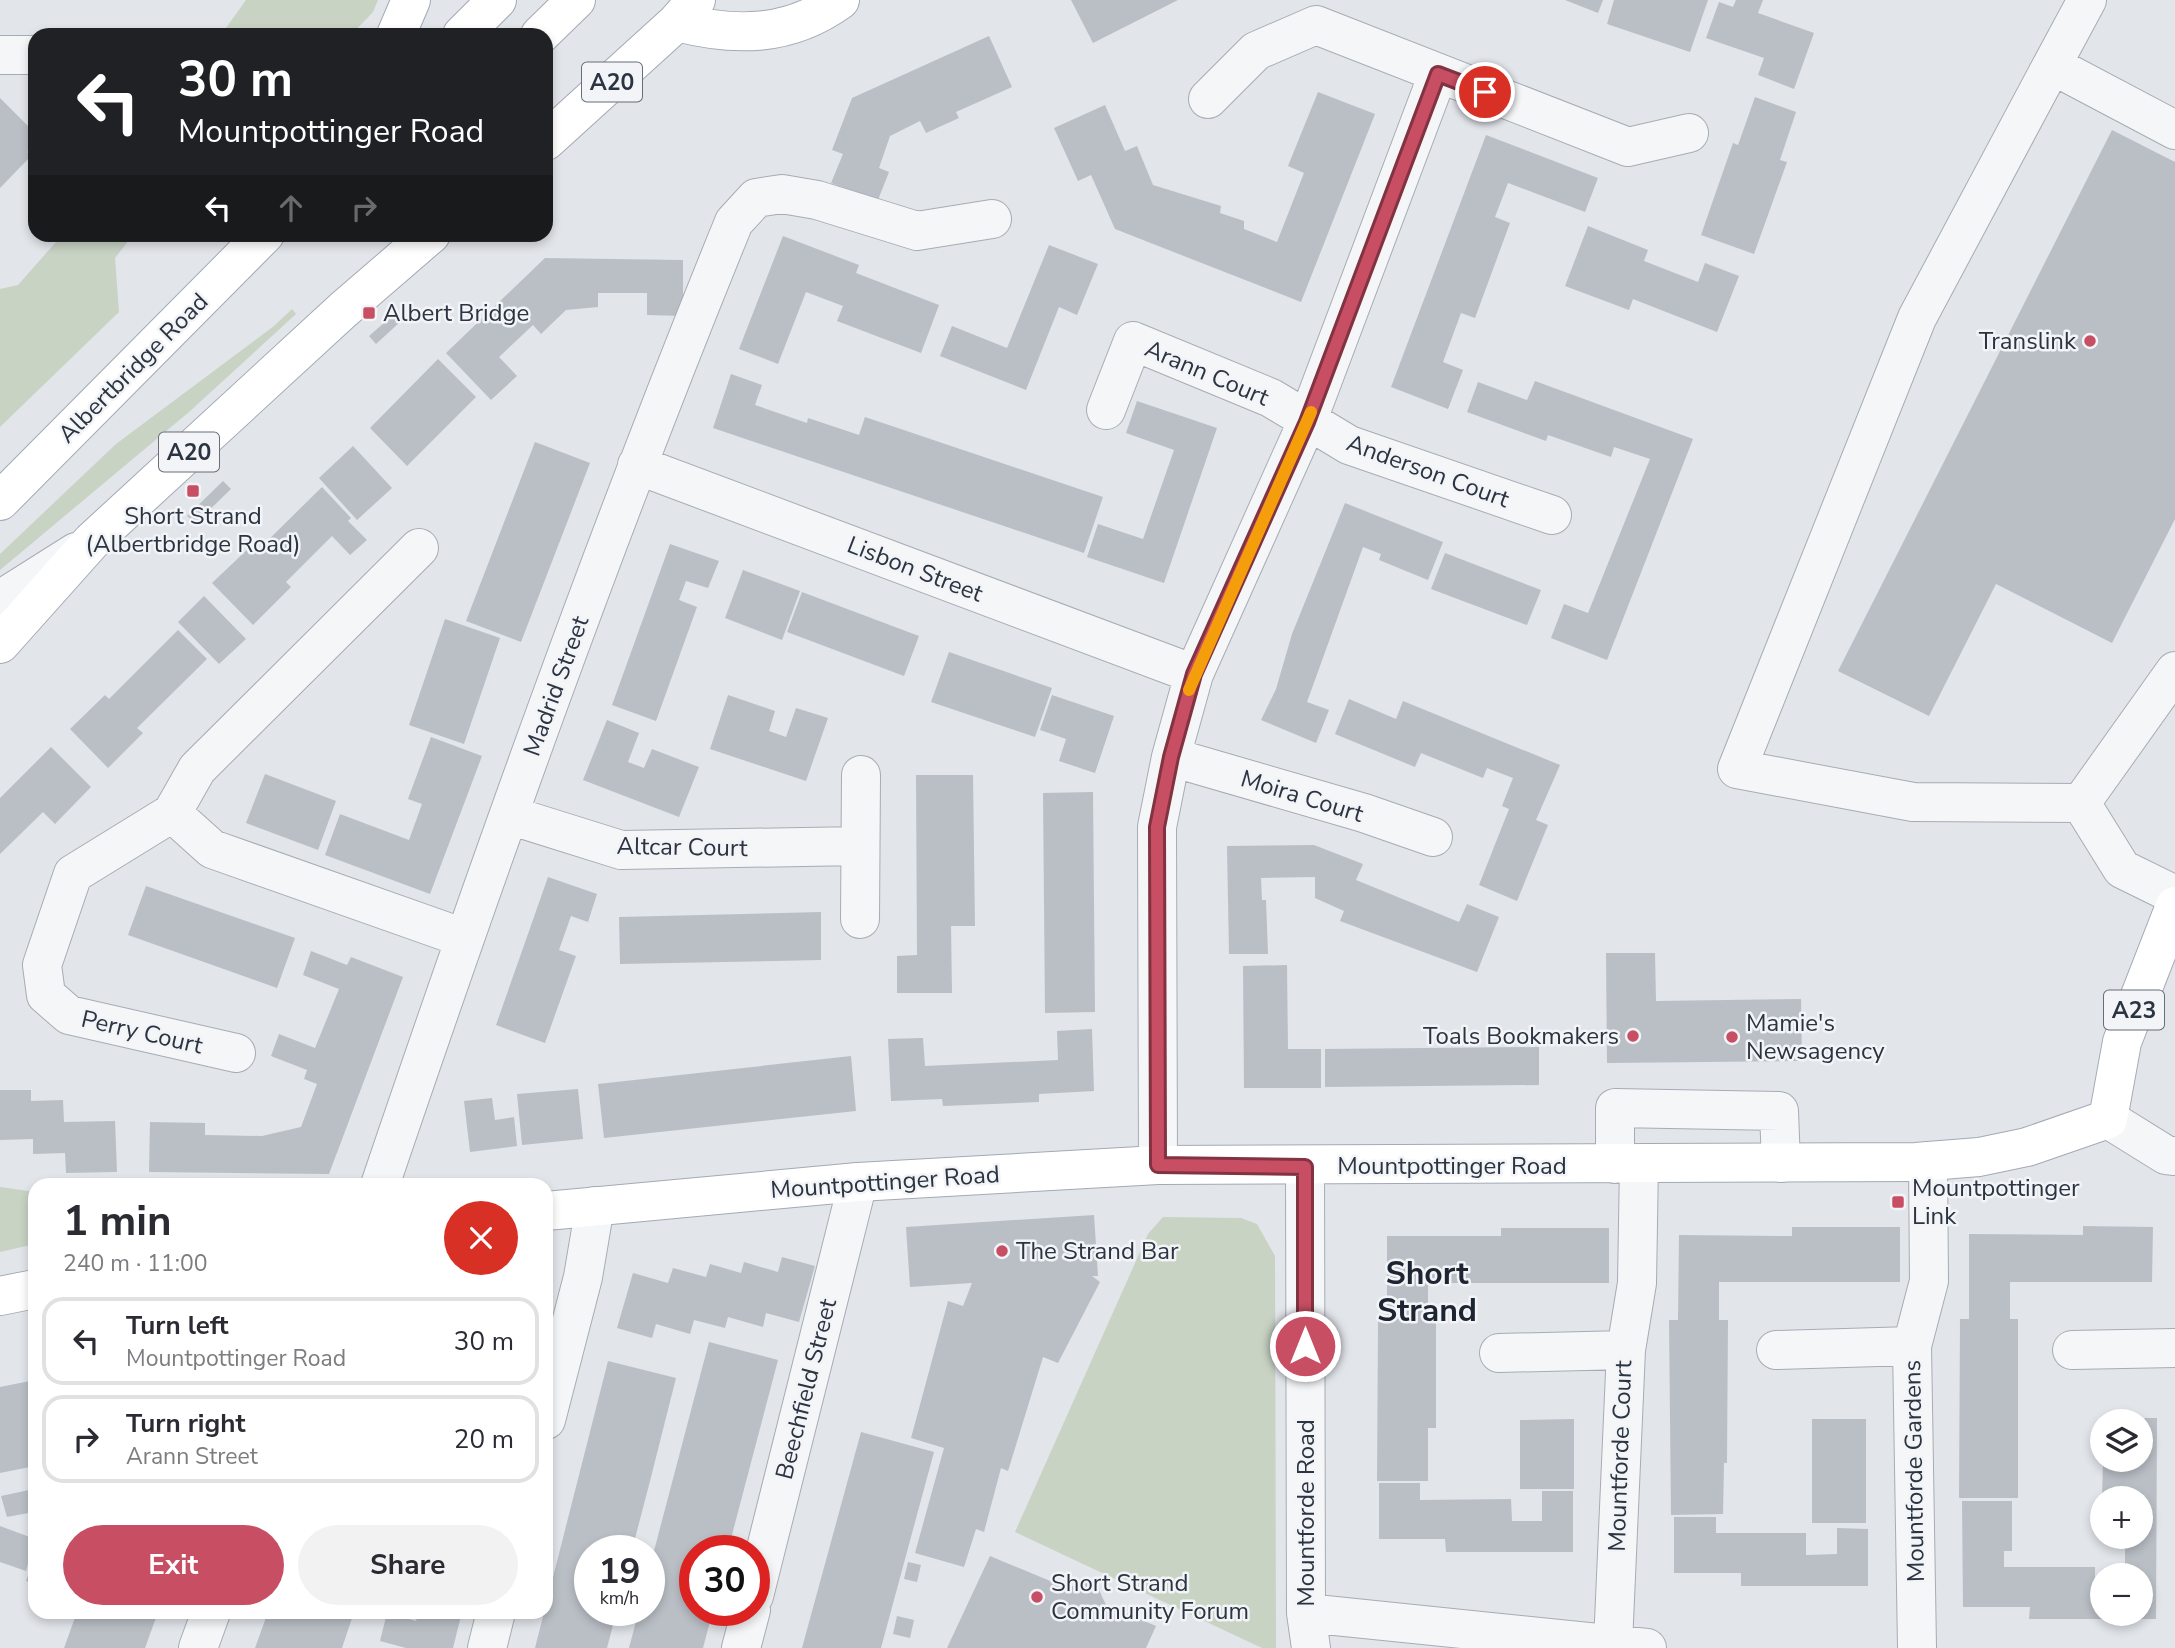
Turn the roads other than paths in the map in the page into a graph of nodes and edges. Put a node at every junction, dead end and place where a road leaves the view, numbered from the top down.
1 (411, 0) edge
2 (497, 0) edge
3 (576, 0) edge
4 (839, 0) edge
5 (2087, 0) edge
6 (686, 11) edge
7 (399, 28) edge
8 (469, 28) edge
9 (547, 28) edge
10 (0, 55) edge
11 (28, 55) edge
12 (2052, 65) junction
13 (1438, 74) junction
14 (1208, 99) dead end
15 (2175, 130) edge
16 (1689, 133) dead end
17 (553, 134) edge
18 (992, 219) dead end
19 (257, 242) edge
20 (421, 242) edge
21 (1106, 410) dead end
22 (1307, 422) junction
23 (637, 465) junction
24 (0, 501) edge
25 (1552, 515) dead end
26 (92, 541) junction
27 (419, 548) dead end
28 (0, 600) edge
29 (0, 644) edge
30 (2175, 671) edge
31 (1194, 674) junction
32 (1171, 757) junction
33 (861, 775) dead end
34 (2081, 803) junction
35 (172, 813) junction
36 (509, 815) junction
37 (1433, 837) dead end
38 (859, 846) junction
39 (2175, 895) edge
40 (2175, 906) edge
41 (860, 919) dead end
42 (464, 938) junction
43 (236, 1054) dead end
44 (2108, 1119) junction
45 (2175, 1156) edge
46 (1928, 1161) junction
47 (1781, 1163) junction
48 (1627, 1164) junction
49 (1158, 1165) junction
50 (1305, 1167) junction
51 (382, 1178) edge
52 (858, 1182) junction
53 (595, 1206) junction
54 (553, 1210) edge
55 (28, 1290) edge
56 (0, 1296) edge
57 (1912, 1346) junction
58 (2175, 1348) edge
59 (1626, 1350) junction
60 (1776, 1350) dead end
61 (2073, 1350) dead end
62 (1499, 1353) dead end
63 (553, 1393) edge
64 (769, 1535) edge
65 (208, 1619) edge
66 (494, 1619) edge
67 (747, 1626) edge
68 (1309, 1630) edge
69 (1630, 1646) edge
70 (198, 1648) edge
71 (487, 1648) edge
72 (741, 1648) edge
73 (1917, 1648) edge

1 - 7 main road
2 - 8 main road
3 - 9 main road
4 - 6 main road
5 - 12 street
6 - 17 main road, A20
10 - 11 street
12 - 15 street
12 - 34 street
13 - 14 street
13 - 16 street
13 - 22 street
18 - 23 street, Madrid Street
19 - 24 main road, Albertbridge Road
20 - 26 main road, A20
21 - 22 street, Arann Court
22 - 25 street, Anderson Court
22 - 31 street
23 - 31 street, Lisbon Street
23 - 36 street, Madrid Street
26 - 28 street
26 - 29 main road, A20
27 - 35 street, Perry Court
30 - 34 street
31 - 32 street
32 - 37 street, Moira Court
32 - 49 street
33 - 38 street
34 - 39 street
35 - 42 street
35 - 43 street, Perry Court
36 - 38 street, Altcar Court
36 - 42 street, Madrid Street
38 - 41 street
40 - 44 main road, A23
42 - 51 street, Madrid Street
44 - 45 street
44 - 46 main road, Mountpottinger Road
46 - 47 main road, Mountpottinger Road
46 - 57 street
47 - 48 main road, Mountpottinger Road
47 - 48 street
48 - 50 main road, Mountpottinger Road
48 - 59 street
49 - 50 main road, Mountpottinger Road
49 - 52 main road, Mountpottinger Road
50 - 68 street, Mountforde Road
52 - 53 main road, Mountpottinger Road
52 - 64 street, Beechfield Street
53 - 54 main road, Mountpottinger Road
53 - 63 street
55 - 56 main road
57 - 60 street, Mountforde Gardens
57 - 73 street, Mountforde Gardens
58 - 61 street
59 - 62 street, Mountforde Court
59 - 69 street, Mountforde Court
65 - 70 street
66 - 71 street
67 - 72 street
68 - 69 street

